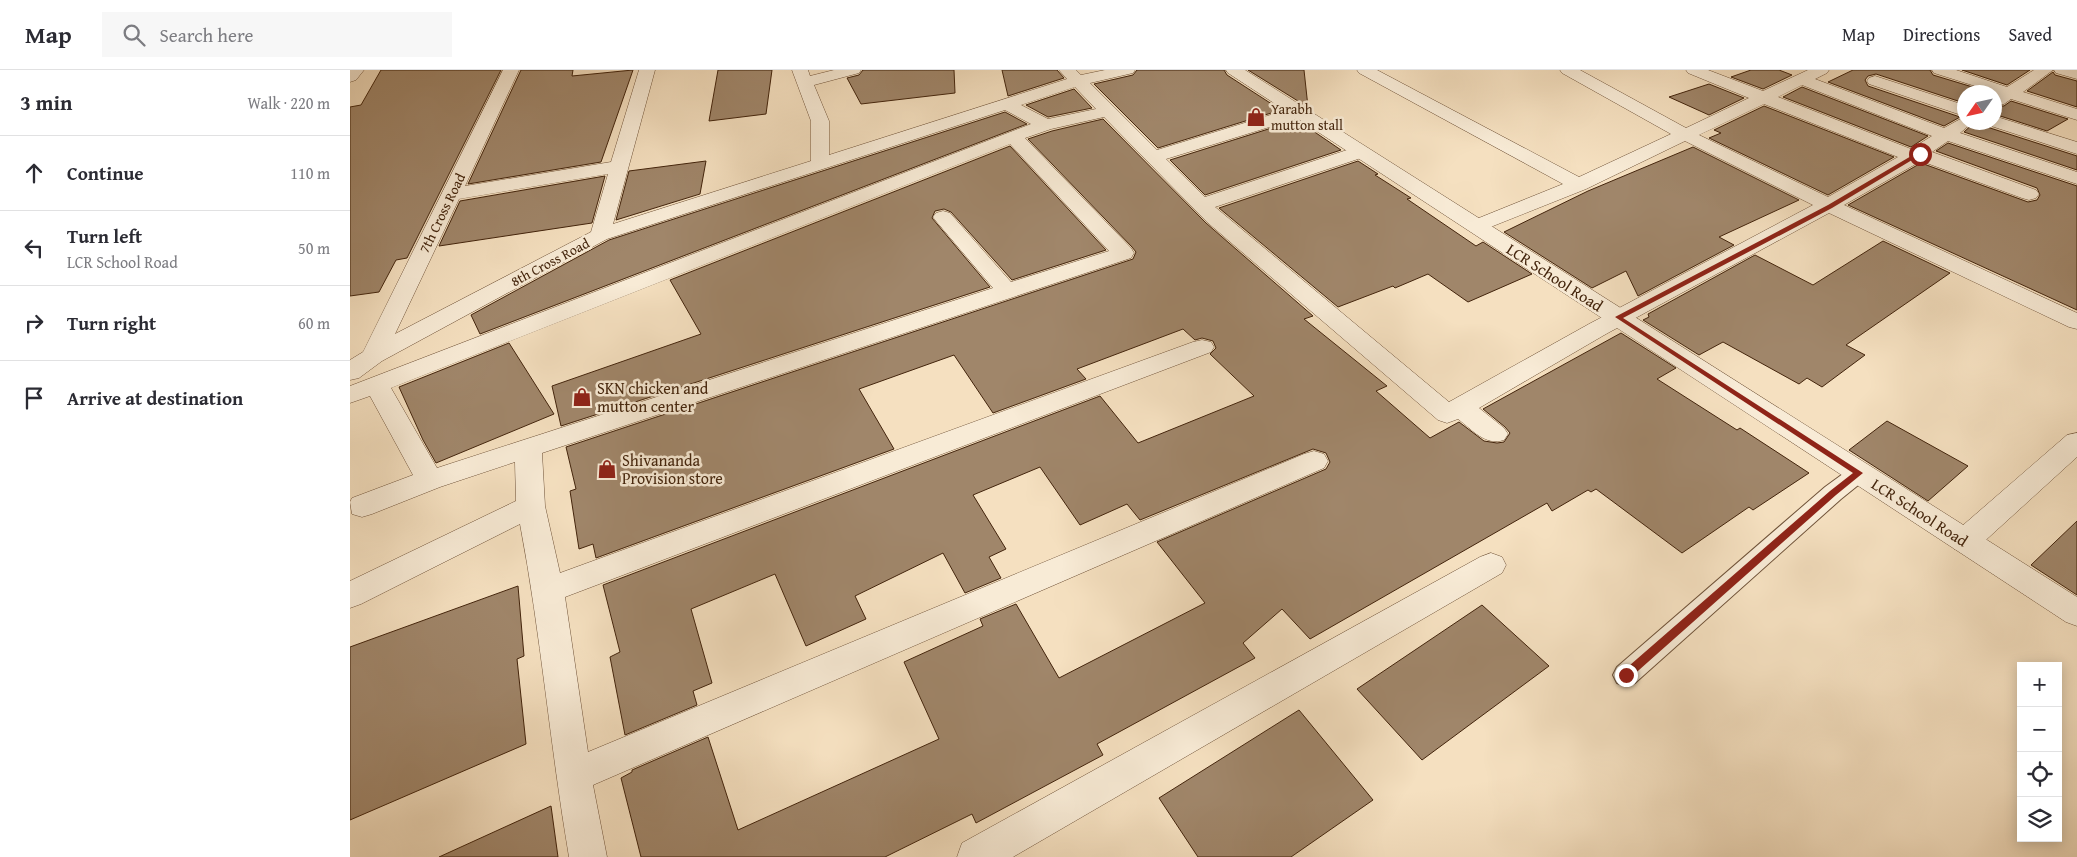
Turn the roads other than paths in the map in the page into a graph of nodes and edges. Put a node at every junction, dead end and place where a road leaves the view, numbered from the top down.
1 (356, 70) edge
2 (511, 70) edge
3 (647, 70) edge
4 (854, 70) edge
5 (1127, 70) edge
6 (1234, 70) edge
7 (1568, 70) edge
8 (1821, 70) edge
9 (1940, 70) edge
10 (2045, 70) edge
11 (2062, 70) edge
12 (1371, 71) edge
13 (1705, 72) edge
14 (2077, 74) edge
15 (1072, 75) edge
16 (803, 76) edge
17 (350, 77) edge
18 (1801, 79) junction
19 (1875, 81) dead end
20 (1974, 85) edge
21 (2002, 96) edge
22 (2002, 97) edge
23 (1762, 98) junction
24 (1008, 105) junction
25 (1957, 109) edge
26 (1108, 111) junction
27 (1299, 112) junction
28 (2077, 115) edge
29 (2002, 124) edge
30 (1046, 125) junction
31 (1957, 128) edge
32 (1684, 134) junction
33 (1947, 135) junction
34 (1013, 136) junction
35 (2077, 148) edge
36 (1360, 152) junction
37 (1917, 155) junction
38 (1154, 157) junction
39 (820, 165) junction
40 (620, 166) junction
41 (2077, 178) edge
42 (1579, 185) junction
43 (451, 194) junction
44 (2029, 194) dead end
45 (1201, 205) junction
46 (1830, 206) junction
47 (943, 216) dead end
48 (1476, 226) junction
49 (600, 235) junction
50 (1007, 292) junction
51 (1618, 317) junction
52 (2077, 322) edge
53 (1202, 347) dead end
54 (373, 356) junction
55 (350, 372) edge
56 (376, 384) junction
57 (350, 395) edge
58 (1460, 407) junction
59 (1495, 434) dead end
60 (2077, 442) edge
61 (528, 448) junction
62 (1314, 461) dead end
63 (1859, 473) junction
64 (430, 480) junction
65 (362, 506) dead end
66 (531, 506) junction
67 (1965, 541) junction
68 (1491, 565) dead end
69 (548, 590) junction
70 (350, 595) edge
71 (2077, 614) edge
72 (1626, 675) dead end
73 (573, 776) junction
74 (588, 857) edge
75 (976, 857) edge

1 - 17 street
2 - 43 street, 7th Cross Road
3 - 40 street, 8th Cross Road
4 - 16 street
5 - 15 street
6 - 27 street, LCR School Road
7 - 32 street
8 - 18 street
9 - 20 street
10 - 21 street
11 - 14 street
12 - 42 street
13 - 23 street
15 - 24 street
15 - 26 street
16 - 39 street
18 - 23 street
18 - 33 street
19 - 25 street
22 - 28 street
23 - 32 street
23 - 37 street
24 - 30 street
24 - 39 street
26 - 30 street
26 - 38 street
27 - 36 street, LCR School Road
27 - 38 street
29 - 35 street
30 - 34 street
31 - 33 street
32 - 42 street
32 - 46 street
33 - 37 street
33 - 41 street
34 - 50 street
34 - 56 street
36 - 45 street
36 - 48 street, LCR School Road
37 - 44 street
37 - 46 street
38 - 45 street
39 - 49 street
40 - 43 street
40 - 49 street, 8th Cross Road
42 - 48 street
43 - 54 street, 7th Cross Road
45 - 58 street
46 - 51 street
46 - 52 street
47 - 50 street
48 - 51 street, LCR School Road
49 - 54 street, 8th Cross Road
50 - 61 street
51 - 58 street
51 - 63 street, LCR School Road
53 - 69 street
54 - 55 street, 8th Cross Road
56 - 57 street
56 - 64 street
58 - 59 street
60 - 67 street
61 - 64 street
61 - 66 street
62 - 73 street
63 - 67 street, LCR School Road
63 - 72 lane
64 - 65 street
66 - 69 street
66 - 70 street
67 - 71 street, LCR School Road
68 - 75 street
69 - 73 street
73 - 74 street

